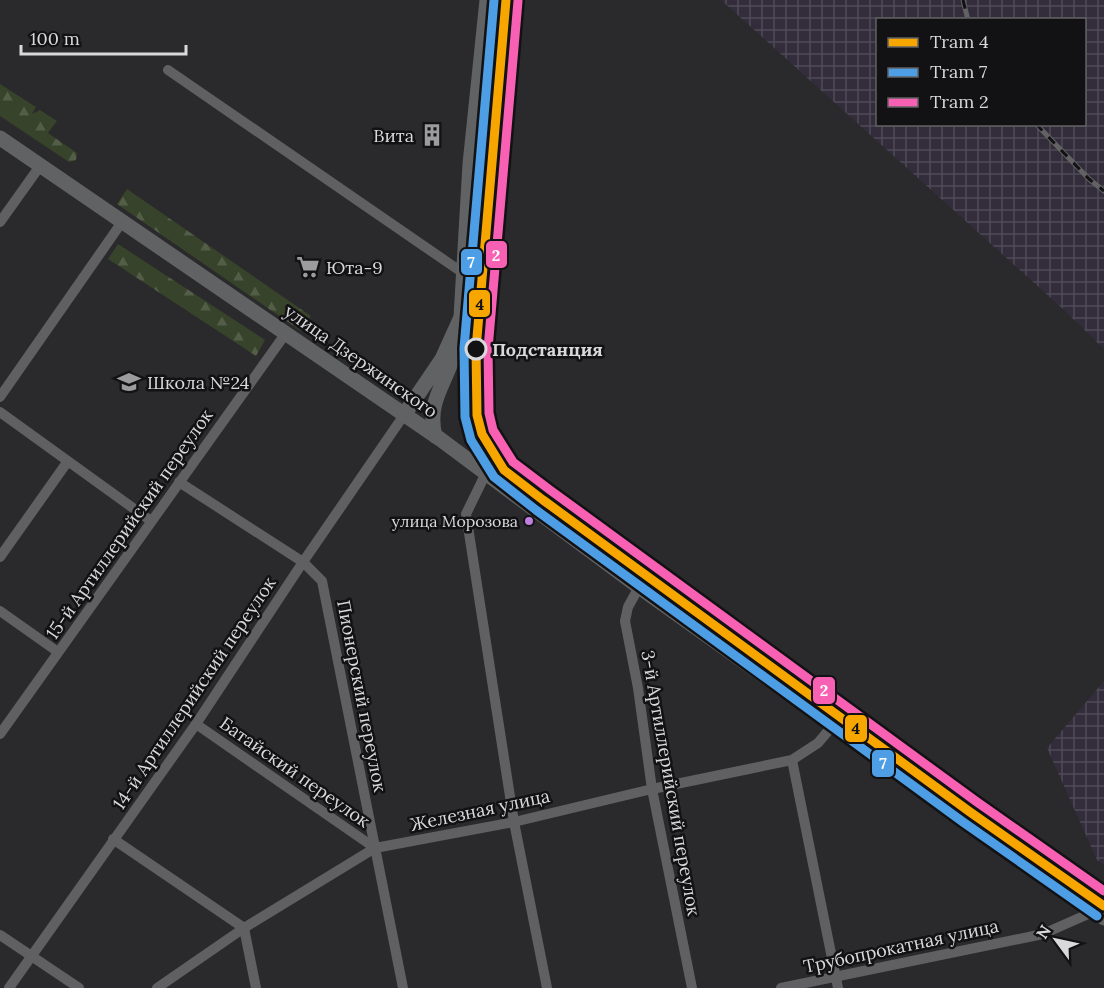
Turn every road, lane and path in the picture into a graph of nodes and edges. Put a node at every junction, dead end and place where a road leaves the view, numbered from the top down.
1 (487, 0) edge
2 (168, 70) dead end
3 (0, 138) edge
4 (40, 166) junction
5 (0, 222) edge
6 (122, 222) junction
7 (463, 273) junction
8 (461, 317) junction
9 (286, 333) junction
10 (0, 397) edge
11 (0, 412) edge
12 (404, 415) junction
13 (435, 436) junction
14 (68, 461) junction
15 (486, 473) junction
16 (179, 482) junction
17 (152, 521) junction
18 (0, 557) edge
19 (303, 562) junction
20 (639, 587) junction
21 (0, 611) edge
22 (58, 652) junction
23 (196, 724) junction
24 (833, 725) junction
25 (0, 734) edge
26 (792, 760) junction
27 (652, 789) junction
28 (514, 822) junction
29 (113, 839) junction
30 (375, 848) junction
31 (1100, 915) edge
32 (244, 928) junction
33 (0, 935) edge
34 (31, 956) junction
35 (837, 983) edge
36 (9, 988) edge
37 (79, 988) edge
38 (157, 988) edge
39 (256, 988) edge
40 (403, 988) edge
41 (547, 988) edge
42 (692, 988) edge
43 (781, 988) edge

1 - 7 main road
2 - 7 street
3 - 4 main road, улица Дзержинского
4 - 5 street
4 - 6 main road, улица Дзержинского
6 - 9 main road, улица Дзержинского
6 - 10 street
7 - 8 main road
8 - 12 main road
8 - 13 main road
9 - 12 main road, улица Дзержинского
9 - 16 street, 15-й Артиллерийский переулок
11 - 14 street
12 - 13 main road, улица Дзержинского
12 - 19 street, 14-й Артиллерийский переулок
13 - 15 main road, улица Дзержинского
14 - 17 street
14 - 18 street
15 - 20 main road, улица Дзержинского
15 - 28 street
16 - 17 street, 15-й Артиллерийский переулок
16 - 19 street, Пионерский переулок
17 - 22 street, 15-й Артиллерийский переулок
19 - 23 street, 14-й Артиллерийский переулок
19 - 30 street, Пионерский переулок
20 - 24 main road, улица Дзержинского
20 - 27 street, 3-й Артиллерийский переулок
21 - 22 street
22 - 25 street, 15-й Артиллерийский переулок
23 - 29 street, 14-й Артиллерийский переулок
23 - 30 street, Батайский переулок
24 - 26 street, Железная улица
24 - 31 main road, улица Дзержинского
26 - 27 street, Железная улица
26 - 35 street
27 - 28 street, Железная улица
27 - 42 street, 3-й Артиллерийский переулок
28 - 30 street, Железная улица
28 - 41 street
29 - 32 street
29 - 34 street, 14-й Артиллерийский переулок
30 - 32 street, Железная улица
30 - 40 street, Пионерский переулок
31 - 35 street, Трубопрокатная улица
32 - 38 street, Железная улица
32 - 39 street
33 - 34 street
34 - 36 street, 14-й Артиллерийский переулок
34 - 37 street
35 - 43 street, Трубопрокатная улица

